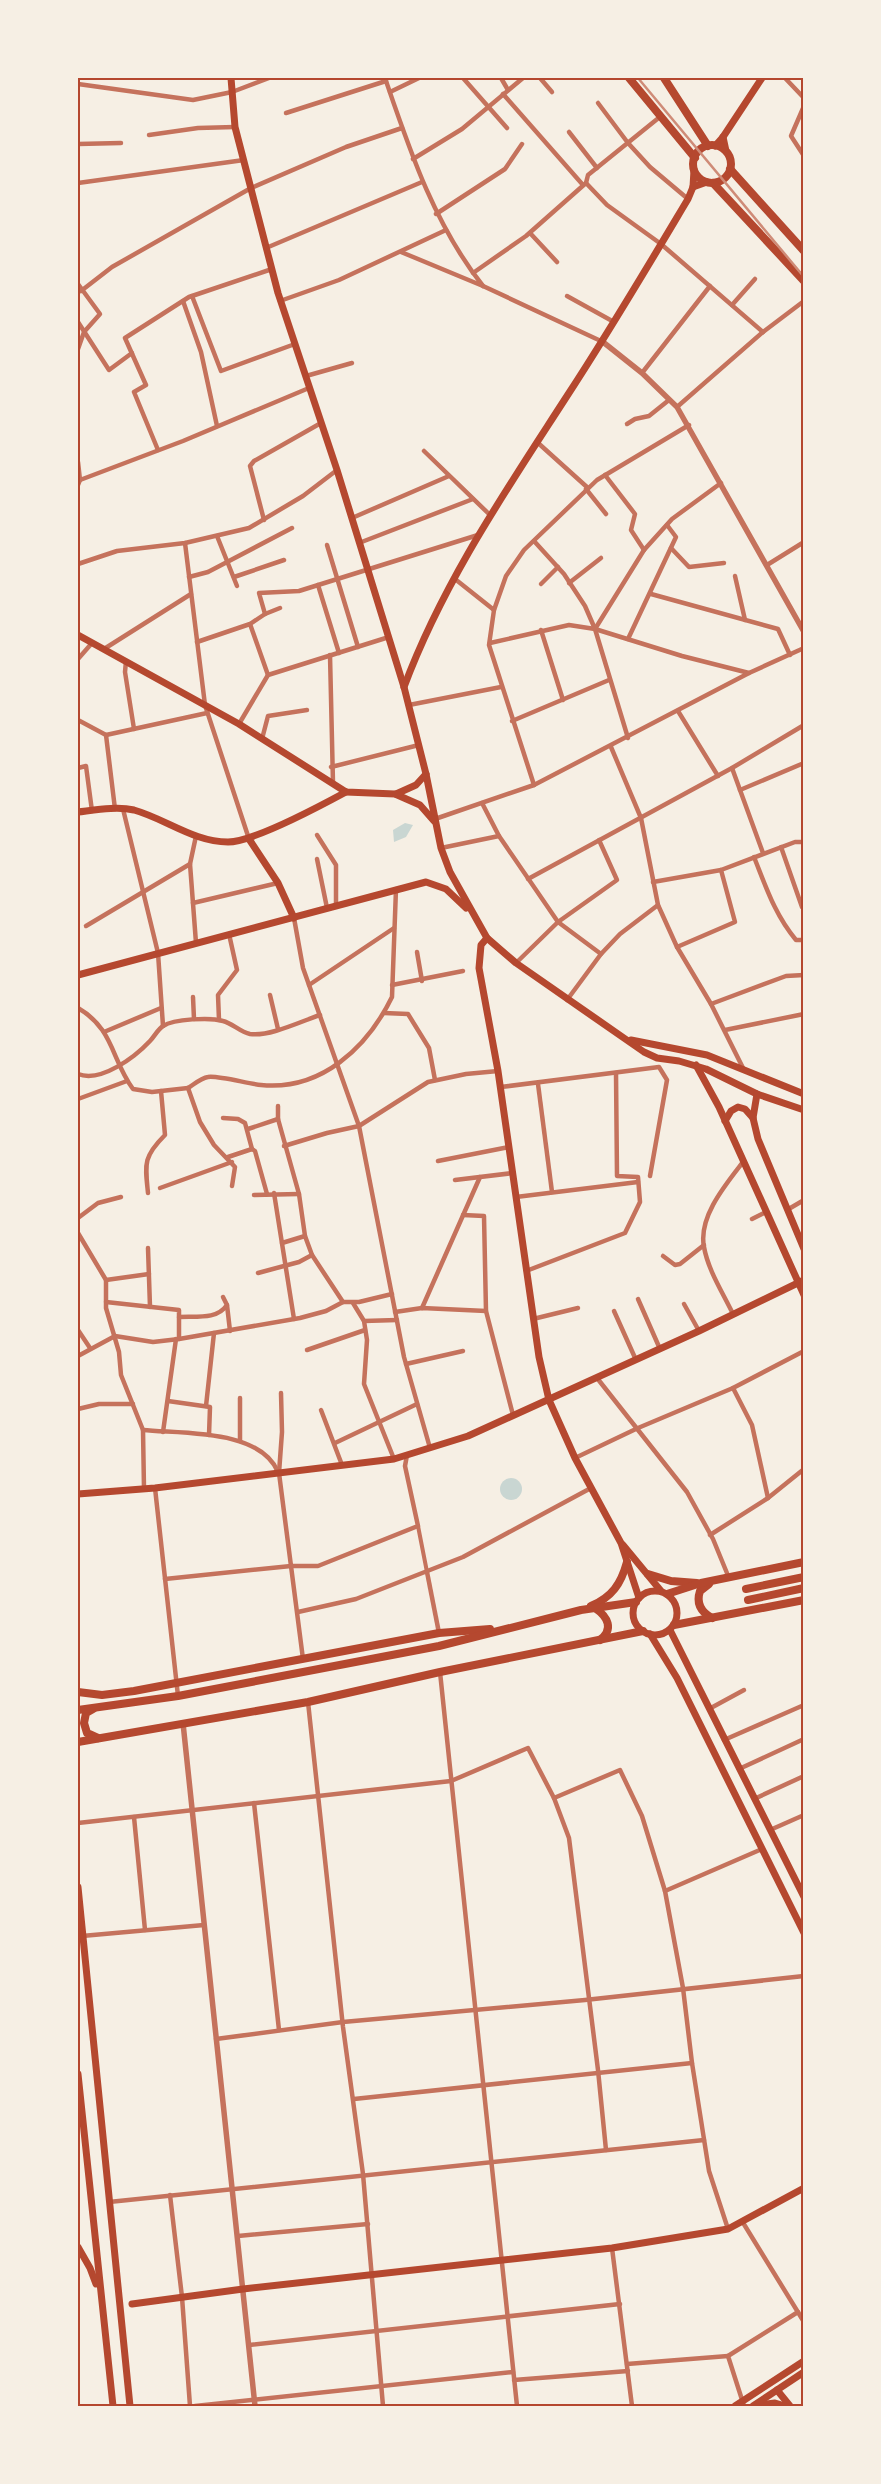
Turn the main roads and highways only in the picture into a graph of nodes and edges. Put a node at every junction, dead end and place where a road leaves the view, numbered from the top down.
1 (231, 78) edge
2 (629, 78) edge
3 (664, 78) edge
4 (762, 78) edge
5 (723, 137) junction
6 (711, 146) junction
7 (726, 151) junction
8 (694, 158) junction
9 (730, 169) junction
10 (694, 170) junction
11 (710, 182) junction
12 (693, 187) junction
13 (804, 251) edge
14 (804, 282) edge
15 (78, 635) edge
16 (404, 687) junction
17 (426, 774) junction
18 (346, 792) junction
19 (395, 794) junction
20 (78, 812) edge
21 (436, 822) junction
22 (250, 839) junction
23 (470, 911) junction
24 (294, 918) junction
25 (487, 938) junction
26 (78, 975) edge
27 (627, 1039) junction
28 (696, 1065) junction
29 (757, 1094) junction
30 (804, 1094) edge
31 (804, 1110) edge
32 (752, 1118) junction
33 (725, 1121) junction
34 (804, 1249) edge
35 (801, 1281) edge
36 (804, 1295) edge
37 (549, 1400) junction
38 (78, 1494) edge
39 (621, 1543) junction
40 (627, 1562) junction
41 (804, 1562) edge
42 (648, 1574) junction
43 (804, 1577) edge
44 (712, 1581) junction
45 (701, 1583) junction
46 (804, 1588) edge
47 (746, 1589) dead end
48 (664, 1593) junction
49 (638, 1600) junction
50 (748, 1600) dead end
51 (804, 1600) edge
52 (595, 1608) junction
53 (581, 1610) junction
54 (712, 1618) junction
55 (672, 1627) junction
56 (507, 1628) junction
57 (647, 1633) junction
58 (599, 1641) junction
59 (176, 1684) junction
60 (78, 1692) edge
61 (100, 1707) junction
62 (78, 1710) edge
63 (98, 1738) junction
64 (78, 1742) edge
65 (78, 1887) edge
66 (804, 1897) edge
67 (804, 1932) edge
68 (78, 2074) edge
69 (804, 2188) edge
70 (78, 2247) edge
71 (118, 2294) junction
72 (100, 2296) junction
73 (178, 2297) junction
74 (132, 2304) dead end
75 (804, 2361) edge
76 (802, 2374) edge
77 (804, 2383) edge
78 (777, 2390) junction
79 (743, 2404) edge
80 (113, 2406) edge
81 (130, 2406) edge
82 (735, 2406) edge
83 (755, 2406) edge
84 (785, 2406) edge
85 (790, 2406) edge

1 - 16 main road
2 - 8 main road
3 - 6 main road
4 - 5 main road
5 - 6 main road
5 - 7 main road
6 - 7 main road
6 - 8 main road
7 - 9 main road
8 - 10 main road
9 - 11 main road
9 - 13 main road
10 - 11 main road
10 - 12 main road
11 - 12 main road
11 - 14 main road
12 - 16 main road
15 - 18 main road
16 - 17 main road
17 - 19 main road
17 - 21 main road
18 - 19 main road
18 - 22 main road
19 - 21 main road
20 - 22 main road
21 - 23 main road
22 - 24 main road
23 - 24 main road
23 - 25 main road
24 - 26 main road
25 - 27 main road
25 - 37 main road
27 - 28 main road
27 - 30 main road
28 - 29 main road
28 - 33 main road
29 - 31 main road
29 - 32 main road
32 - 33 main road
32 - 34 main road
33 - 35 main road
35 - 36 main road
35 - 37 main road
37 - 38 main road
37 - 39 main road
39 - 40 main road
39 - 42 main road
40 - 49 main road
40 - 53 main road
41 - 44 main road
42 - 45 main road
42 - 48 main road
43 - 47 main road
44 - 45 main road
44 - 54 main road
45 - 48 main road
46 - 50 main road
48 - 49 main road
48 - 55 main road
49 - 52 main road
49 - 57 main road
51 - 54 main road
52 - 53 main road
52 - 58 main road
53 - 56 main road
54 - 55 main road
55 - 57 main road
55 - 66 main road
56 - 59 main road
56 - 61 main road
57 - 58 main road
57 - 67 main road
58 - 63 main road
59 - 60 main road
59 - 61 main road
61 - 62 main road
61 - 63 main road
63 - 64 main road
65 - 71 main road
68 - 72 main road
69 - 73 main road
70 - 72 main road
71 - 73 main road
71 - 81 main road
72 - 80 main road
73 - 74 main road
75 - 79 main road
76 - 77 main road
76 - 78 main road
78 - 83 main road
78 - 85 main road
79 - 82 main road
83 - 84 main road

